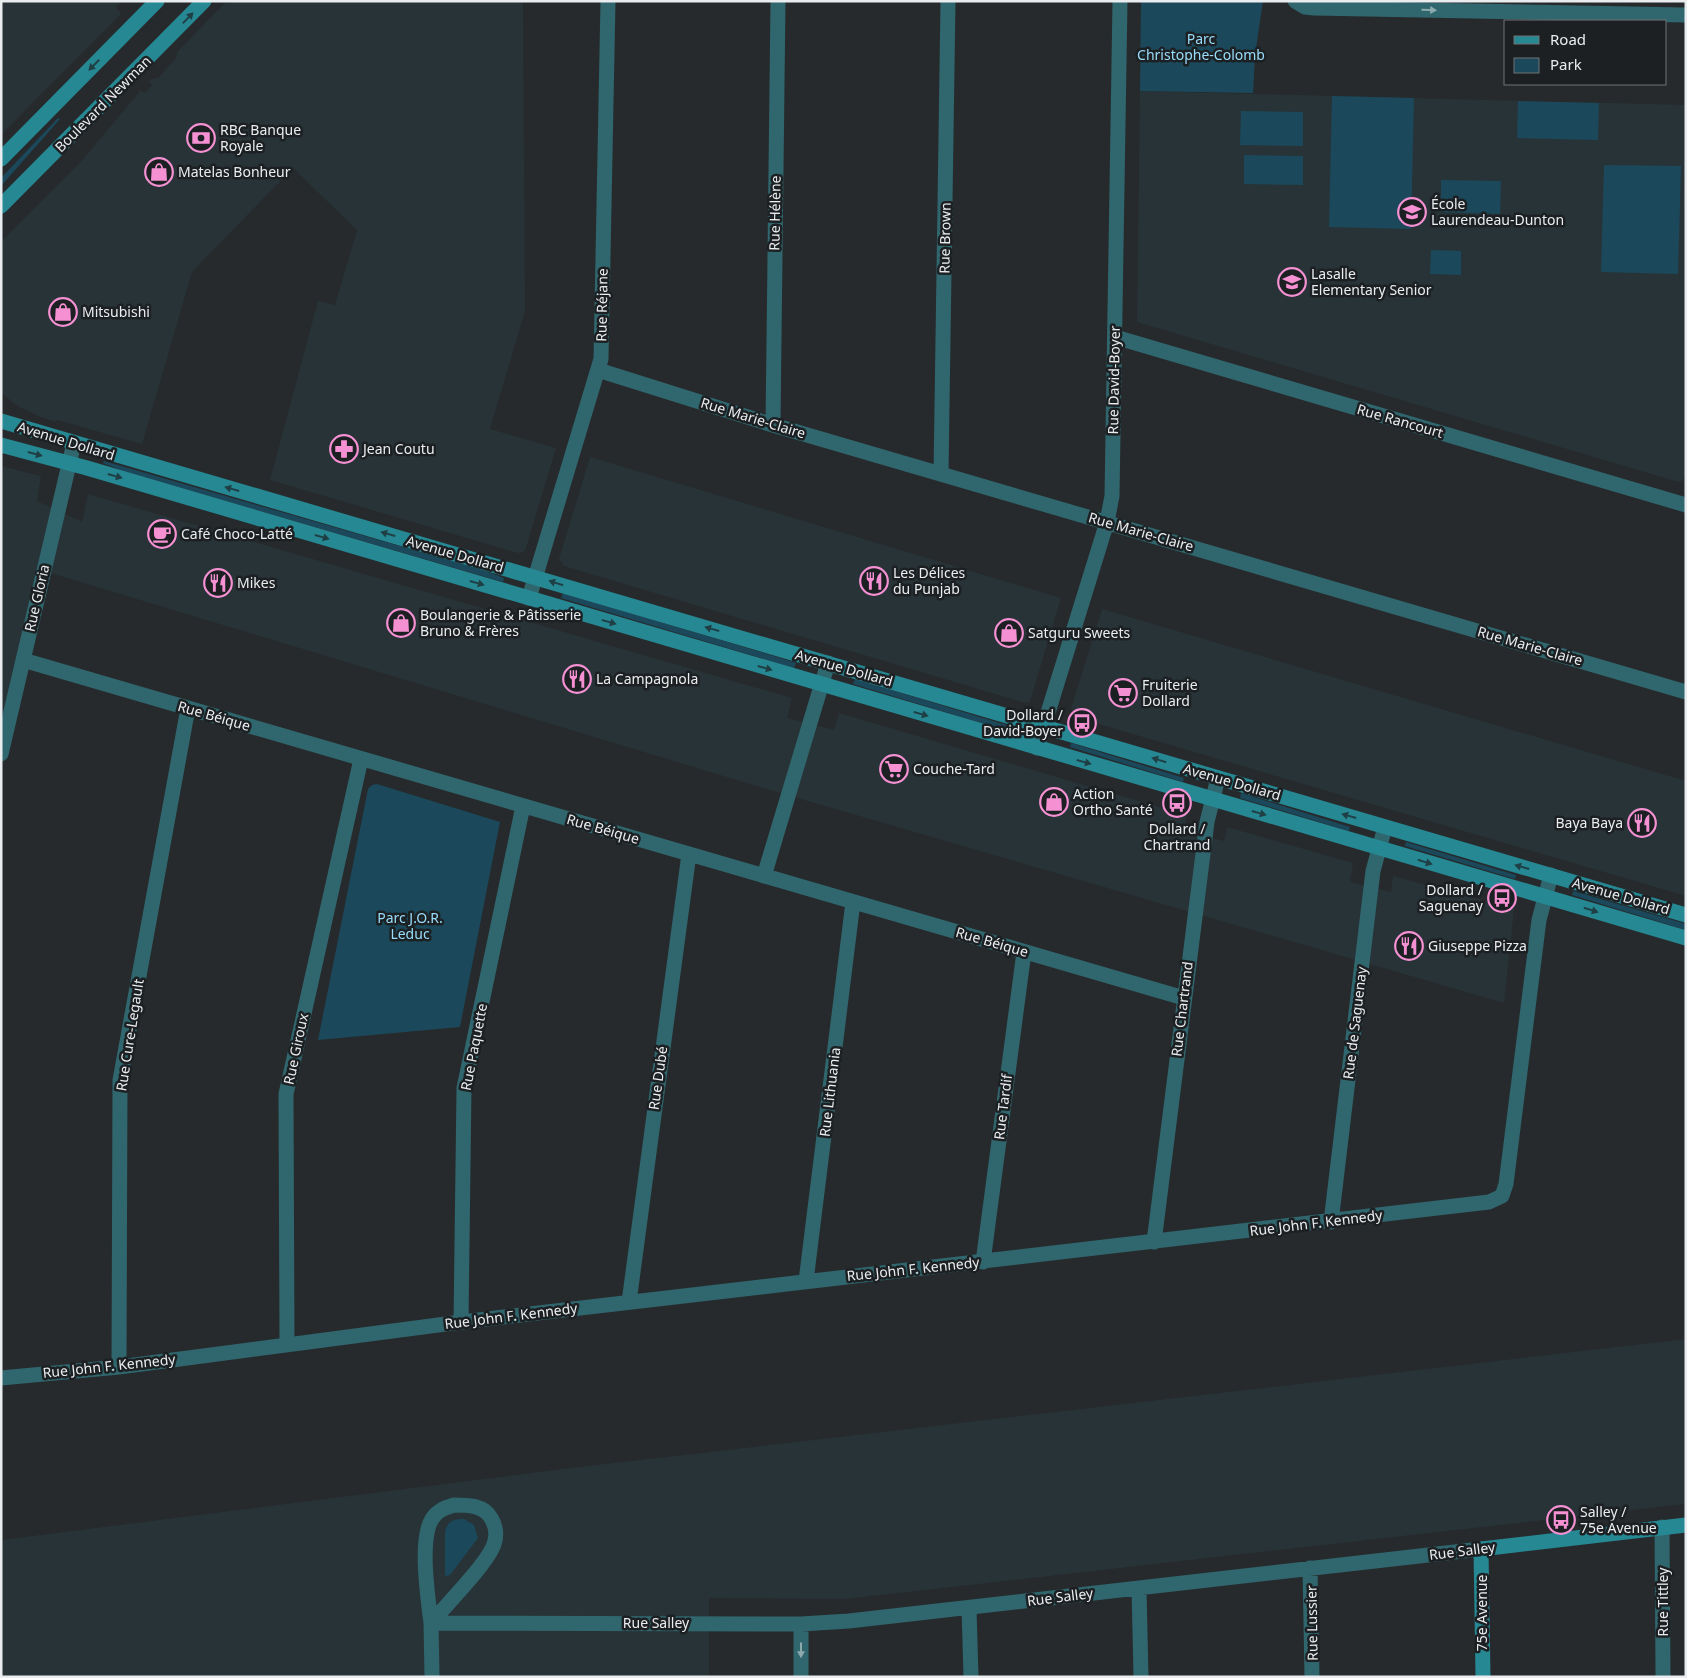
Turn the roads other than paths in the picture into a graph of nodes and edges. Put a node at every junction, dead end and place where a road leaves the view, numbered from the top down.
1 (157, 1) edge
2 (204, 1) edge
3 (608, 1) edge
4 (778, 1) edge
5 (948, 1) edge
6 (1120, 1) edge
7 (1295, 1) edge
8 (1533, 6) edge
9 (1686, 15) edge
10 (1, 159) edge
11 (1, 206) edge
12 (1114, 337) junction
13 (598, 370) junction
14 (1, 409) edge
15 (6, 423) edge
16 (773, 425) junction
17 (74, 443) junction
18 (1, 445) edge
19 (68, 463) junction
20 (941, 474) junction
21 (1686, 505) edge
22 (1107, 522) junction
23 (536, 577) junction
24 (528, 598) junction
25 (23, 660) junction
26 (828, 663) junction
27 (822, 685) junction
28 (1686, 692) edge
29 (188, 708) junction
30 (1044, 726) junction
31 (1037, 748) junction
32 (1, 754) edge
33 (361, 759) junction
34 (1218, 778) junction
35 (1212, 799) junction
36 (523, 806) junction
37 (1385, 827) junction
38 (1378, 847) junction
39 (689, 854) junction
40 (764, 876) junction
41 (1551, 876) junction
42 (1544, 896) junction
43 (853, 902) junction
44 (1686, 915) edge
45 (1686, 938) edge
46 (1024, 952) junction
47 (1184, 998) junction
48 (1331, 1222) junction
49 (1154, 1242) junction
50 (983, 1262) junction
51 (806, 1281) junction
52 (629, 1302) junction
53 (461, 1322) junction
54 (287, 1344) junction
55 (119, 1367) junction
56 (1, 1378) edge
57 (1686, 1525) edge
58 (1662, 1528) junction
59 (1481, 1548) junction
60 (1310, 1568) junction
61 (1139, 1588) junction
62 (969, 1608) junction
63 (431, 1622) junction
64 (801, 1624) junction
65 (432, 1677) edge
66 (801, 1677) edge
67 (971, 1677) edge
68 (1141, 1677) edge
69 (1312, 1677) edge
70 (1483, 1677) edge
71 (1663, 1677) edge

1 -> 10 main road
11 -> 2 main road, Boulevard Newman
3 - 13 street, Rue Réjane
4 - 16 street, Rue Hélène
5 - 20 street, Rue Brown
6 - 12 street, Rue David-Boyer
7 -> 8 street
8 - 9 street
12 - 21 street, Rue Rancourt
12 - 22 street, Rue David-Boyer
13 - 16 street, Rue Marie-Claire
13 - 23 street, Rue Réjane
14 - 15 main road
15 - 17 main road, Avenue Dollard
16 - 20 street, Rue Marie-Claire
17 - 19 street, Rue Gloria
23 -> 17 main road, Avenue Dollard
18 -> 19 main road, Avenue Dollard
19 -> 24 main road, Avenue Dollard
19 - 25 street, Rue Gloria
20 - 22 street, Rue Marie-Claire
22 - 28 street, Rue Marie-Claire
22 - 30 street, Rue David-Boyer
23 - 24 street, Rue Réjane
26 -> 23 main road, Avenue Dollard
24 -> 27 main road, Avenue Dollard
25 - 29 street, Rue Béique
25 - 32 street, Rue Gloria
26 - 27 street
26 - 30 main road, Avenue Dollard
27 -> 31 main road, Avenue Dollard
27 - 40 street
29 - 33 street, Rue Béique
29 - 55 street, Rue Cure-Legault
30 - 31 street, Rue David-Boyer
34 -> 30 main road, Avenue Dollard
31 -> 35 main road, Avenue Dollard
33 - 36 street, Rue Béique
33 - 54 street, Rue Giroux
34 - 35 street, Rue Chartrand
37 -> 34 main road, Avenue Dollard
35 -> 38 main road, Avenue Dollard
35 - 47 street, Rue Chartrand
36 - 39 street, Rue Béique
36 - 53 street, Rue Paquette
37 - 38 street, Rue de Saguenay
41 -> 37 main road, Avenue Dollard
38 -> 42 main road, Avenue Dollard
38 - 48 street, Rue de Saguenay
39 - 40 street, Rue Béique
39 - 52 street, Rue Dubé
40 - 43 street, Rue Béique
41 - 42 street, Rue John F. Kennedy
41 - 44 main road, Avenue Dollard
42 -> 45 main road, Avenue Dollard
42 - 48 street, Rue John F. Kennedy
43 - 46 street, Rue Béique
43 - 51 street, Rue Lithuania
46 - 47 street, Rue Béique
46 - 50 street, Rue Tardif
47 - 49 street, Rue Chartrand
48 - 49 street, Rue John F. Kennedy
49 - 50 street, Rue John F. Kennedy
50 - 51 street, Rue John F. Kennedy
51 - 52 street, Rue John F. Kennedy
52 - 53 street, Rue John F. Kennedy
53 - 54 street, Rue John F. Kennedy
54 - 55 street, Rue John F. Kennedy
55 - 56 street, Rue John F. Kennedy
57 - 58 main road, Rue Salley
58 - 59 main road, Rue Salley
58 - 71 street, Rue Tittley
59 - 60 street, Rue Salley
59 - 70 main road, 75e Avenue
60 - 61 street, Rue Salley
60 - 69 street, Rue Lussier
61 - 62 street, Rue Salley
61 - 68 street
62 - 64 street, Rue Salley
62 - 67 street
63 - 63 street
63 - 64 street, Rue Salley
63 - 65 street
64 -> 66 street

